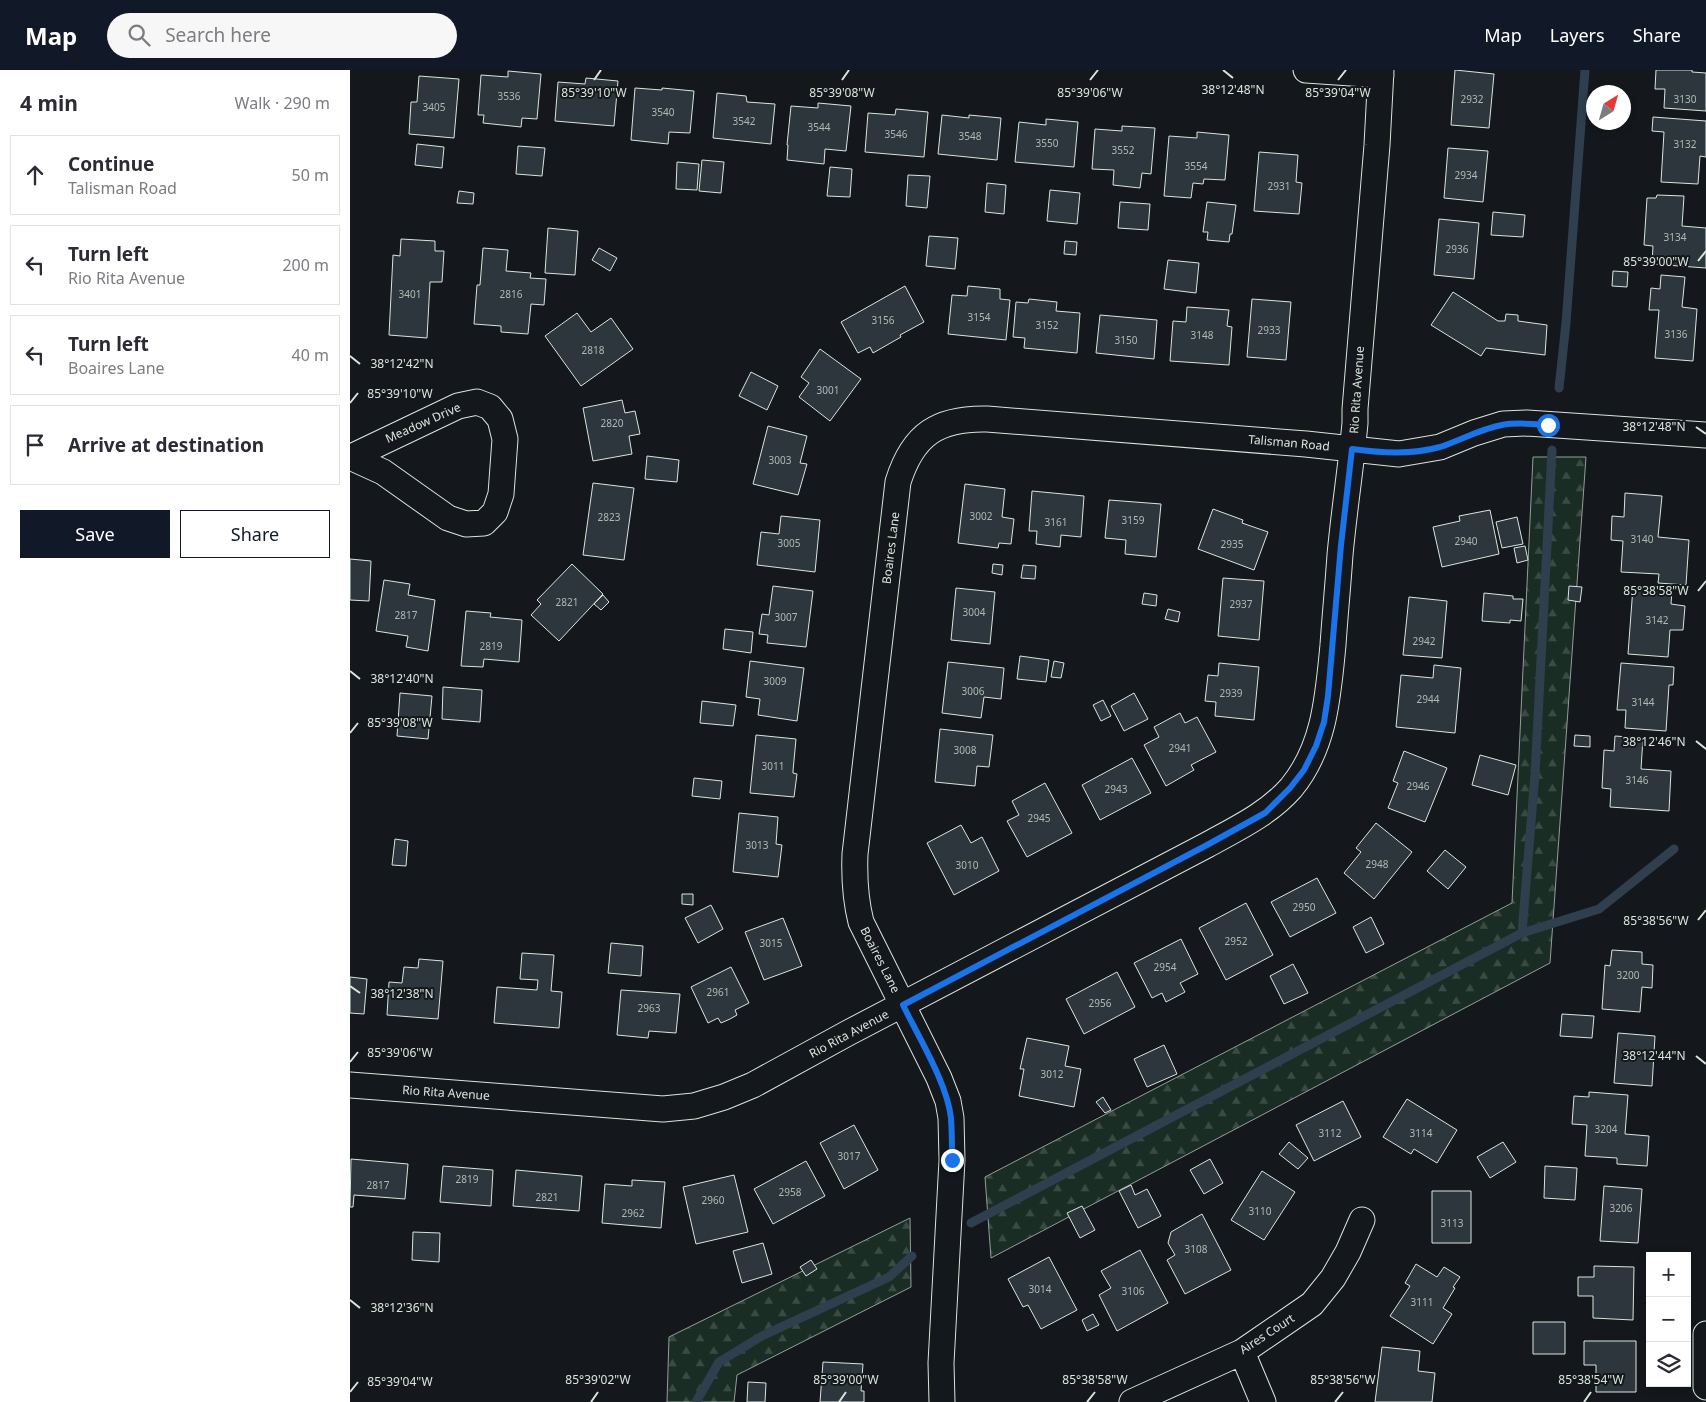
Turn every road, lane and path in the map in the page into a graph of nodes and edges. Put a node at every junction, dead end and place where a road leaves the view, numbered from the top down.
1 (1306, 70) edge
2 (1381, 72) edge
3 (931, 431) joint
4 (1706, 435) edge
5 (1352, 449) junction
6 (351, 457) edge
7 (903, 1005) junction
8 (350, 1085) edge
9 (1362, 1220) dead end
10 (1706, 1334) edge
11 (1242, 1352) junction
12 (1706, 1387) edge
13 (942, 1402) edge
14 (1132, 1402) edge
15 (1263, 1402) edge

1 - 2 street
2 - 5 street, Rio Rita Avenue
3 - 5 street, Talisman Road
3 - 7 street, Boaires Lane
4 - 5 street, Talisman Road
5 - 7 street, Rio Rita Avenue
6 - 6 street, Meadow Drive
7 - 8 street, Rio Rita Avenue
7 - 13 street, Boaires Lane
9 - 11 street, Aires Court
10 - 12 street
11 - 14 street, Aires Court
11 - 15 street

